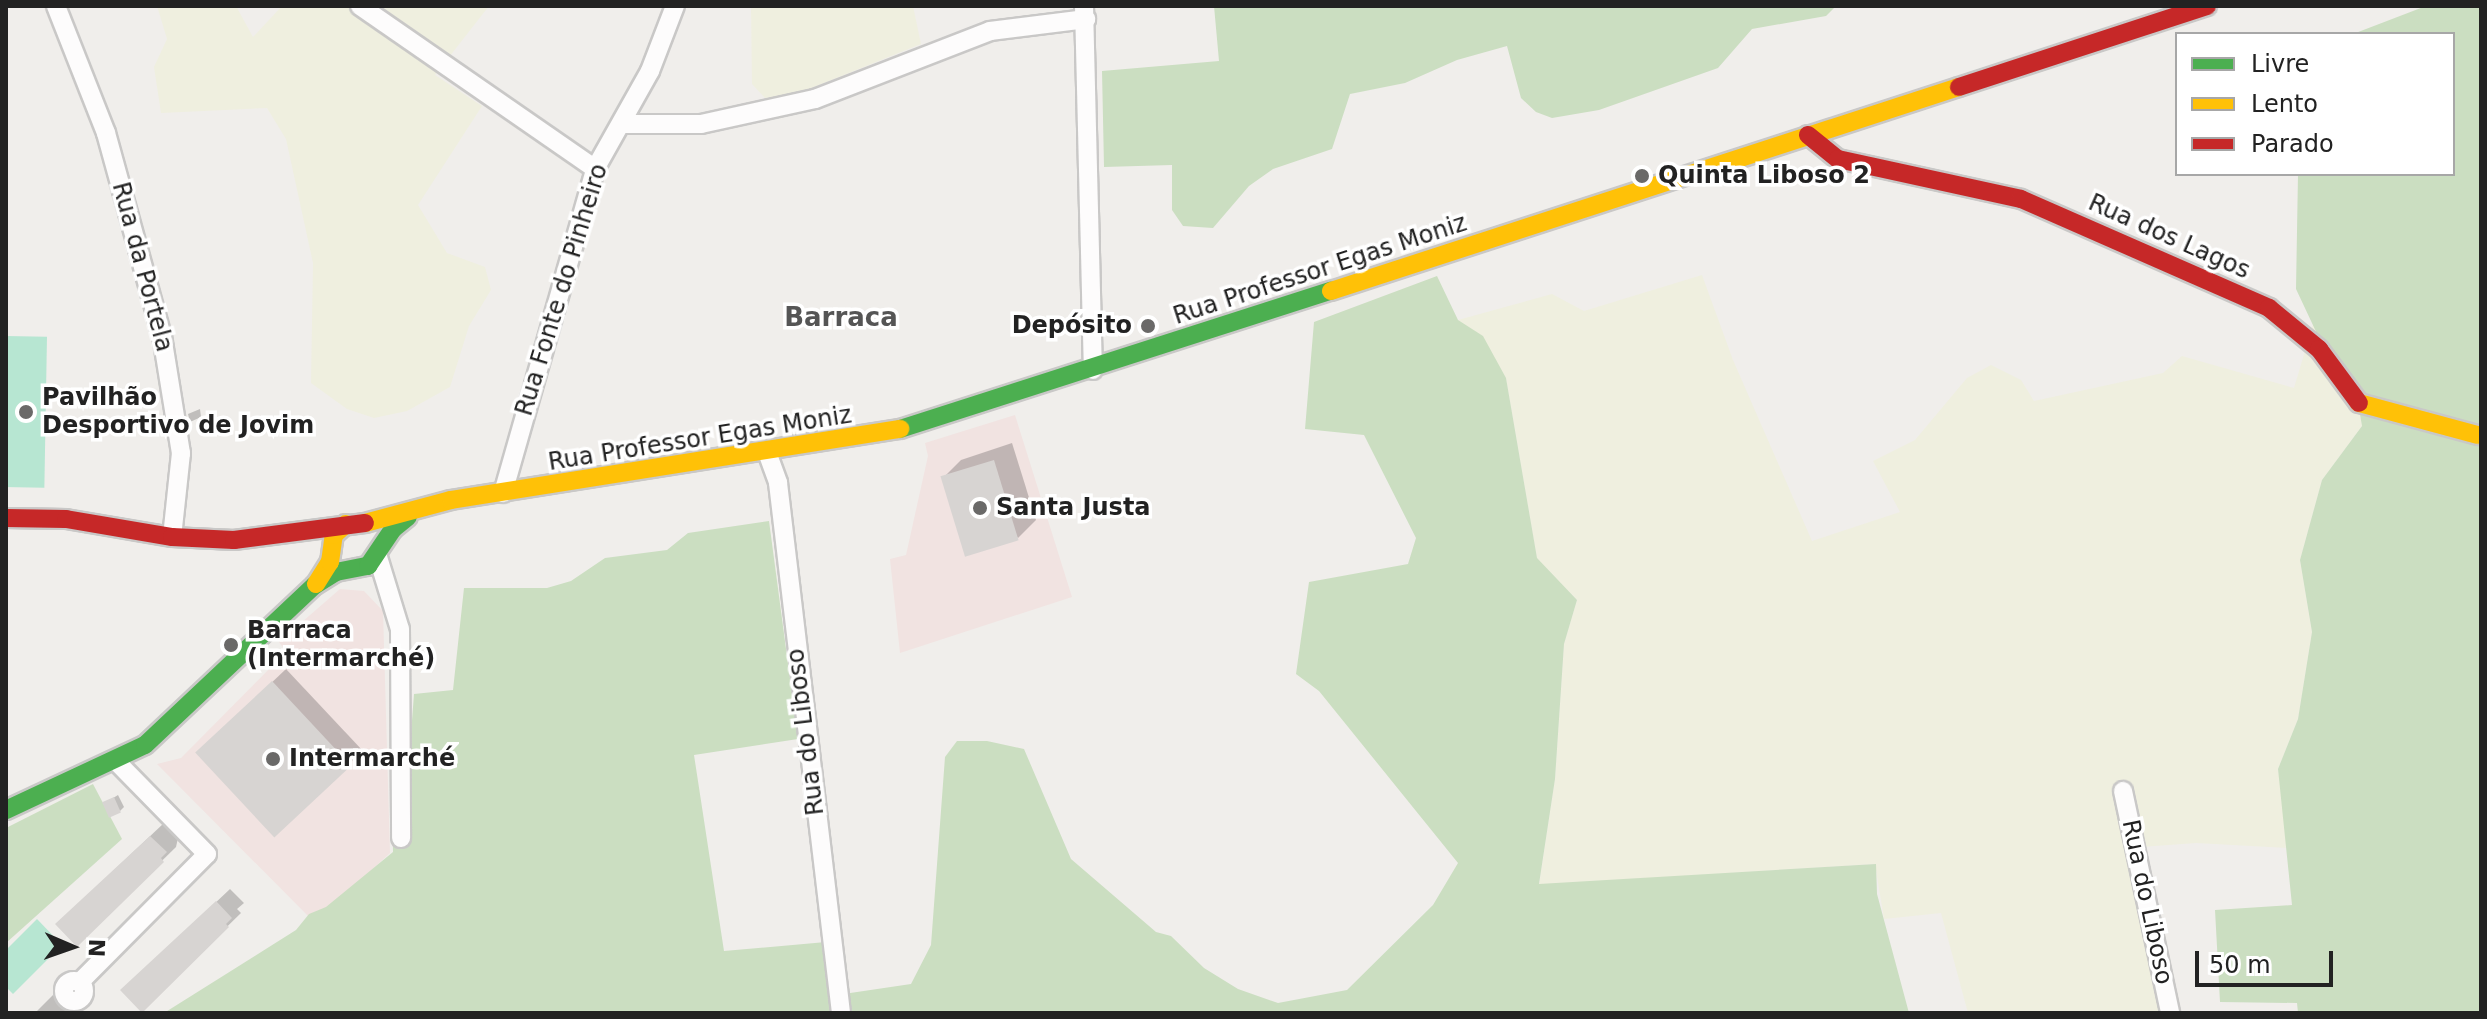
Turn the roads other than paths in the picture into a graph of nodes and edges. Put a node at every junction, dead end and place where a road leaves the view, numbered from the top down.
1 (56, 6) edge
2 (360, 6) edge
3 (675, 6) edge
4 (2207, 6) edge
5 (1085, 12) edge
6 (621, 124) junction
7 (1808, 135) junction
8 (595, 169) junction
9 (1093, 370) junction
10 (2478, 435) dead end
11 (767, 452) junction
12 (503, 493) junction
13 (430, 505) junction
14 (6, 518) edge
15 (354, 524) junction
16 (296, 532) junction
17 (172, 537) junction
18 (332, 550) junction
19 (377, 554) junction
20 (353, 569) junction
21 (315, 585) junction
22 (389, 590) junction
23 (115, 760) junction
24 (2123, 791) dead end
25 (33, 799) junction
26 (6, 801) edge
27 (6, 810) edge
28 (401, 838) dead end
29 (80, 982) dead end
30 (841, 1013) edge
31 (2170, 1013) edge

1 - 17 street, Rua da Portela
2 - 8 street
3 - 6 street, Rua Fonte do Pinheiro
4 - 7 main road, Rua Professor Egas Moniz
5 - 6 street
5 - 9 street
6 - 8 street, Rua Fonte do Pinheiro
7 - 9 main road, Rua Professor Egas Moniz
7 - 10 main road, Rua dos Lagos
8 - 12 street, Rua Fonte do Pinheiro
9 - 11 main road, Rua Professor Egas Moniz
11 - 12 main road, Rua Professor Egas Moniz
11 - 30 street, Rua do Liboso
12 - 13 main road, Rua Professor Egas Moniz
13 - 15 main road, Rua Professor Egas Moniz
13 - 19 main road, Rua Professor Egas Moniz
14 - 17 main road, Rua Professor Egas Moniz
15 - 16 main road, Rua Professor Egas Moniz
15 - 18 main road
15 - 19 main road
16 - 17 main road, Rua Professor Egas Moniz
16 - 18 main road
18 - 20 main road
18 - 21 main road
19 - 20 main road
19 - 22 street
20 - 21 main road
20 - 22 street
21 - 23 main road
22 - 28 street
23 - 25 main road
23 - 29 street
24 - 31 street, Rua do Liboso
25 - 26 street
25 - 27 main road

